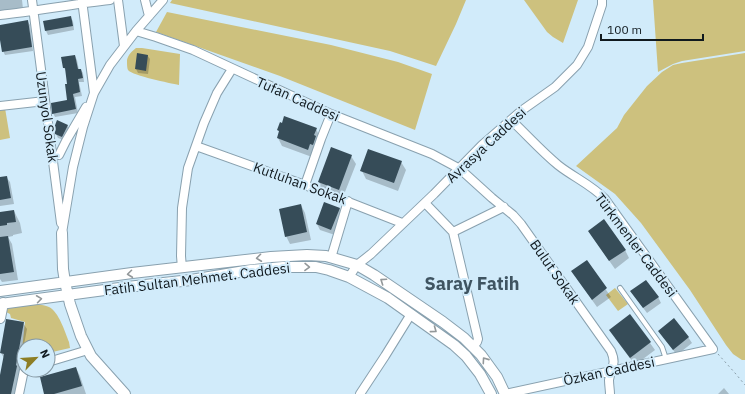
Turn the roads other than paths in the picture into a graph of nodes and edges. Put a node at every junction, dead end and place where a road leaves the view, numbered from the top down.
1 (32, 0) edge
2 (110, 0) edge
3 (118, 0) edge
4 (145, 0) edge
5 (163, 0) edge
6 (602, 0) edge
7 (82, 2) edge
8 (33, 12) junction
9 (0, 15) edge
10 (149, 16) junction
11 (136, 31) junction
12 (124, 46) junction
13 (232, 69) junction
14 (94, 92) junction
15 (45, 102) junction
16 (0, 106) edge
17 (331, 114) junction
18 (511, 120) junction
19 (196, 146) junction
20 (59, 155) dead end
21 (460, 169) junction
22 (305, 185) junction
23 (348, 202) junction
24 (425, 203) junction
25 (504, 207) junction
26 (402, 223) junction
27 (453, 232) junction
28 (62, 233) junction
29 (331, 258) junction
30 (357, 265) junction
31 (182, 268) junction
32 (349, 277) junction
33 (67, 288) junction
34 (620, 288) dead end
35 (0, 291) edge
36 (2, 304) edge
37 (411, 314) junction
38 (0, 318) edge
39 (473, 347) junction
40 (713, 349) joint
41 (88, 350) junction
42 (666, 359) junction
43 (56, 360) edge
44 (612, 370) junction
45 (22, 378) edge
46 (19, 394) edge
47 (125, 394) edge
48 (360, 394) edge
49 (491, 394) edge
50 (505, 394) edge
51 (610, 394) edge

1 - 8 street, Uzunyol Sokak
2 - 7 street
3 - 12 street
4 - 10 street
5 - 10 street
6 - 18 street, Avrasya Caddesi
7 - 8 street
7 - 14 street
8 - 9 street
8 - 15 street, Uzunyol Sokak
10 - 11 street
11 - 12 street
11 - 13 street, Tufan Caddesi
12 - 14 street
13 - 17 street, Tufan Caddesi
13 - 19 street
14 - 20 street
14 - 28 street
15 - 16 street
15 - 28 street, Uzunyol Sokak
17 - 21 street, Tufan Caddesi
17 - 22 street
18 - 21 street, Avrasya Caddesi
18 - 40 street, Türkmenler Caddesi
19 - 22 street, Kutluhan Sokak
19 - 31 street
21 - 24 street, Avrasya Caddesi
21 - 25 street, Bulut Sokak
22 - 23 street, Kutluhan Sokak
23 - 26 street, Kutluhan Sokak
23 - 29 street
24 - 26 street, Avrasya Caddesi
24 - 27 street
25 - 27 street
25 - 44 street, Bulut Sokak
26 - 30 street, Avrasya Caddesi
27 - 39 street
28 - 33 street
29 - 30 street, Fatih Sultan Mehmet. Caddesi
29 -> 31 street, Fatih Sultan Mehmet. Caddesi
30 - 32 street, Avrasya Caddesi
39 -> 30 street, Fatih Sultan Mehmet. Caddesi
31 -> 33 street, Fatih Sultan Mehmet. Caddesi
33 -> 32 street, Fatih Sultan Mehmet. Caddesi
32 - 37 street, Fatih Sultan Mehmet. Caddesi
33 - 35 street, Fatih Sultan Mehmet. Caddesi
36 -> 33 street, Fatih Sultan Mehmet. Caddesi
33 - 41 street
34 - 42 lane
36 - 38 street
37 - 48 street
37 -> 49 street, Fatih Sultan Mehmet. Caddesi
50 -> 39 street, Fatih Sultan Mehmet. Caddesi
40 - 42 street, Özkan Caddesi
41 - 43 street
41 - 47 street
42 - 44 street, Özkan Caddesi
44 - 50 street, Özkan Caddesi
44 - 51 street, Bulut Sokak
45 - 46 street

